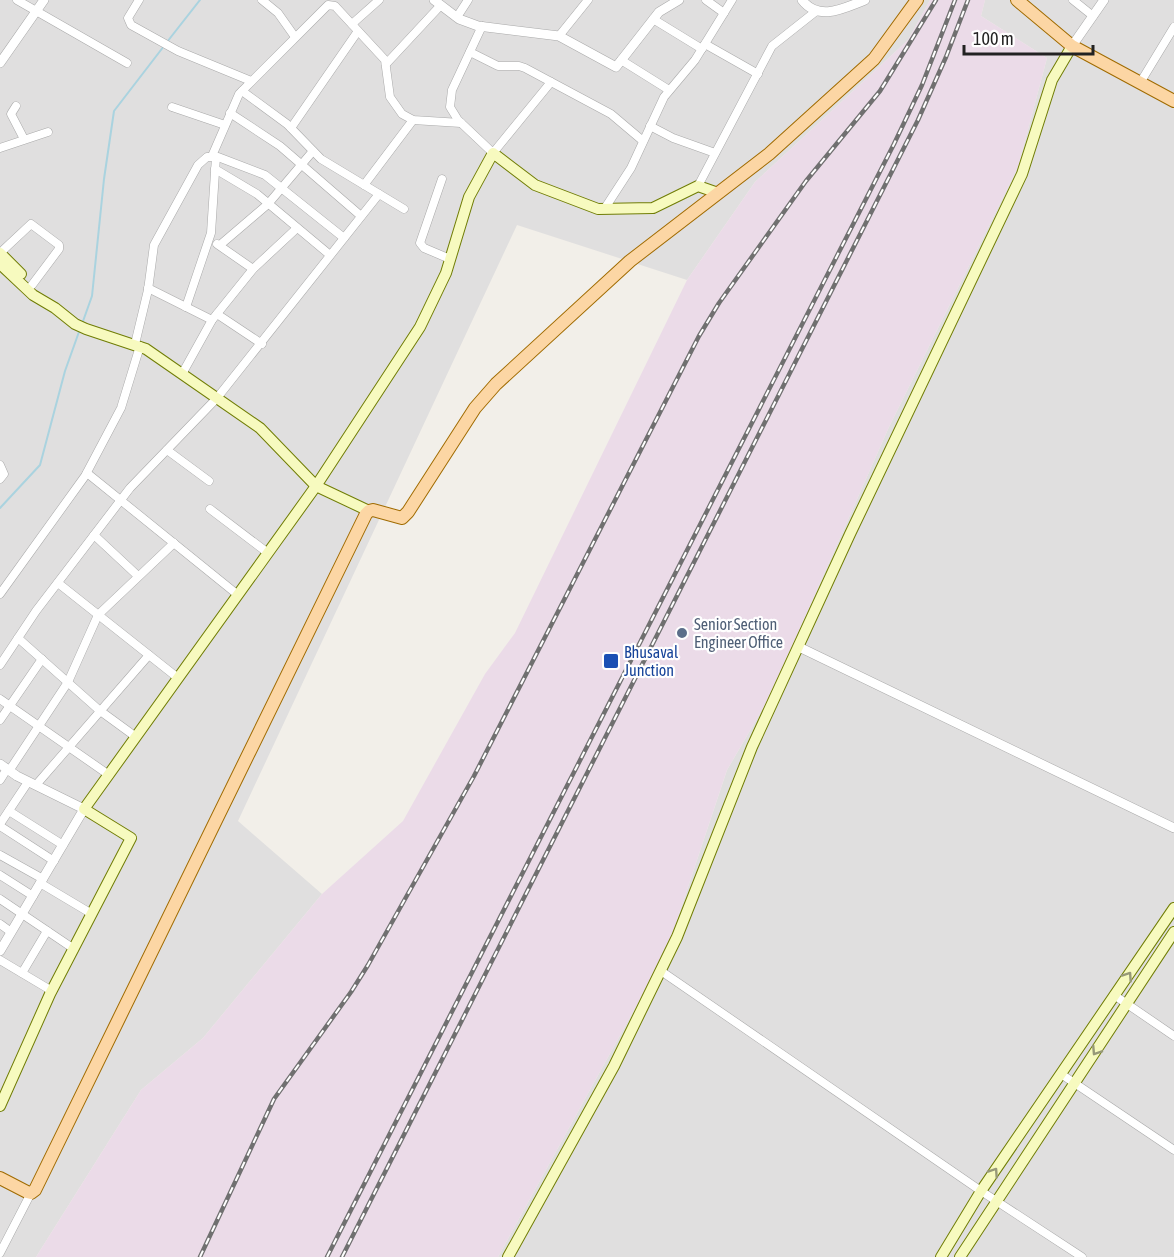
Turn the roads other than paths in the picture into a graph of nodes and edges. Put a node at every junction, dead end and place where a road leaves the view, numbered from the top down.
1 (17, 0) edge
2 (44, 0) edge
3 (139, 0) edge
4 (262, 0) edge
5 (379, 0) edge
6 (468, 0) edge
7 (588, 0) edge
8 (679, 0) edge
9 (706, 0) edge
10 (732, 0) edge
11 (802, 0) edge
12 (865, 0) edge
13 (918, 0) edge
14 (1017, 0) edge
15 (1072, 0) edge
16 (1104, 0) edge
17 (437, 3) edge
18 (37, 10) junction
19 (816, 12) junction
20 (724, 13) junction
21 (1093, 16) junction
22 (457, 17) junction
23 (653, 20) junction
24 (352, 24) junction
25 (482, 26) junction
26 (1174, 27) edge
27 (358, 31) junction
28 (559, 36) junction
29 (295, 37) junction
30 (1072, 46) junction
31 (704, 47) junction
32 (470, 52) junction
33 (621, 60) junction
34 (0, 63) edge
35 (127, 63) dead end
36 (386, 64) junction
37 (758, 74) junction
38 (251, 81) junction
39 (551, 82) junction
40 (1140, 83) junction
41 (669, 90) junction
42 (242, 91) junction
43 (1174, 101) edge
44 (16, 106) dead end
45 (172, 107) dead end
46 (230, 113) junction
47 (413, 120) junction
48 (461, 123) junction
49 (225, 125) junction
50 (650, 126) junction
51 (291, 128) junction
52 (48, 132) dead end
53 (24, 138) junction
54 (643, 141) junction
55 (0, 148) edge
56 (313, 151) junction
57 (493, 153) junction
58 (715, 153) junction
59 (214, 156) junction
60 (302, 165) junction
61 (215, 169) junction
62 (442, 178) dead end
63 (364, 185) junction
64 (698, 186) junction
65 (283, 189) junction
66 (379, 194) junction
67 (718, 194) junction
68 (268, 204) junction
69 (605, 208) junction
70 (404, 209) dead end
71 (361, 216) junction
72 (297, 228) junction
73 (210, 238) junction
74 (344, 238) junction
75 (220, 245) junction
76 (0, 253) edge
77 (330, 255) junction
78 (450, 259) junction
79 (0, 264) edge
80 (253, 269) junction
81 (15, 273) junction
82 (32, 285) junction
83 (148, 288) junction
84 (47, 302) junction
85 (186, 307) junction
86 (214, 317) junction
87 (262, 344) junction
88 (137, 345) junction
89 (182, 374) junction
90 (217, 398) junction
91 (167, 450) junction
92 (0, 465) edge
93 (87, 473) junction
94 (0, 479) edge
95 (209, 481) dead end
96 (316, 486) junction
97 (121, 500) junction
98 (210, 508) dead end
99 (369, 511) junction
100 (94, 535) junction
101 (174, 543) junction
102 (268, 553) junction
103 (138, 576) junction
104 (58, 583) junction
105 (0, 594) edge
106 (238, 595) junction
107 (98, 615) junction
108 (18, 638) junction
109 (799, 646) junction
110 (149, 655) junction
111 (42, 659) junction
112 (0, 665) edge
113 (178, 678) junction
114 (68, 682) junction
115 (0, 699) edge
116 (9, 706) junction
117 (99, 710) junction
118 (0, 720) edge
119 (38, 727) junction
120 (136, 737) junction
121 (68, 747) junction
122 (6, 768) edge
123 (109, 775) junction
124 (0, 780) edge
125 (32, 783) junction
126 (84, 809) junction
127 (9, 811) junction
128 (0, 825) edge
129 (1174, 828) edge
130 (63, 845) junction
131 (0, 855) edge
132 (54, 861) junction
133 (0, 875) edge
134 (41, 881) junction
135 (33, 896) junction
136 (0, 899) edge
137 (1174, 908) edge
138 (22, 914) junction
139 (92, 914) junction
140 (0, 924) edge
141 (47, 931) junction
142 (11, 932) junction
143 (1174, 932) edge
144 (74, 949) junction
145 (0, 951) edge
146 (0, 960) edge
147 (661, 971) junction
148 (22, 973) junction
149 (52, 991) junction
150 (1114, 995) junction
151 (1127, 1004) junction
152 (1174, 1036) edge
153 (1061, 1074) junction
154 (1074, 1084) junction
155 (0, 1106) edge
156 (1174, 1150) edge
157 (0, 1178) edge
158 (981, 1191) junction
159 (32, 1193) junction
160 (997, 1201) junction
161 (0, 1253) edge
162 (508, 1257) edge
163 (941, 1257) edge
164 (960, 1257) edge
165 (1082, 1257) edge

1 - 18 street
2 - 18 street
3 - 38 street
4 - 29 street
5 - 24 street
6 - 22 street
7 - 28 street
8 - 23 street
9 - 20 street
10 - 20 street
11 - 19 street
12 - 19 street
13 - 67 main road
14 - 30 main road
15 - 21 street
16 - 21 street
17 - 22 street
17 - 36 street
18 - 34 street
18 - 35 street
19 - 37 street
20 - 31 street
21 - 30 street
22 - 25 street
23 - 31 street
23 - 33 street
24 - 27 street
24 - 29 street
25 - 28 street
25 - 32 street
26 - 40 street
27 - 36 street
27 - 51 street
28 - 33 street
29 - 38 street
30 - 40 main road
30 - 109 main road
31 - 37 street
31 - 41 street
32 - 39 street
32 - 48 street
33 - 41 street
36 - 47 street
37 - 58 street
38 - 42 street
39 - 54 street
39 - 57 street
40 - 43 main road
41 - 50 street
42 - 46 street
42 - 51 street
44 - 53 street
45 - 49 street
46 - 49 street
46 - 60 street
47 - 48 street
47 - 63 street
48 - 57 street
49 - 59 street
50 - 54 street
50 - 58 street
51 - 56 street
52 - 53 street
53 - 55 street
54 - 69 street
56 - 60 street
56 - 63 street
57 - 69 main road
57 - 78 main road
58 - 64 street
59 - 61 street
59 - 65 street
59 - 83 street
60 - 65 street
60 - 71 street
61 - 68 street
61 - 73 street
62 - 78 street
63 - 66 street
64 - 67 main road
64 - 69 main road
65 - 68 street
65 - 74 street
66 - 70 street
66 - 71 street
67 - 99 main road
68 - 72 street
68 - 75 street
71 - 74 street
72 - 77 street
72 - 80 street
73 - 75 street
73 - 85 street
74 - 77 street
75 - 80 street
76 - 81 main road
76 - 82 street
77 - 87 street
78 - 96 main road
79 - 81 main road
80 - 86 street
81 - 82 main road
81 - 84 main road
82 - 84 main road
83 - 85 street
83 - 88 street
84 - 88 main road
85 - 86 street
86 - 87 street
86 - 89 street
87 - 90 street
88 - 89 main road
88 - 93 street
89 - 90 main road
90 - 91 street
90 - 96 main road
91 - 95 street
91 - 97 street
92 - 94 street
93 - 97 street
93 - 105 street
96 - 99 main road
96 - 102 main road
97 - 100 street
97 - 101 street
98 - 102 street
99 - 159 main road
100 - 103 street
100 - 104 street
101 - 103 street
101 - 106 street
102 - 106 main road
103 - 107 street
104 - 107 street
104 - 108 street
106 - 113 main road
107 - 110 street
107 - 114 street
108 - 111 street
108 - 112 street
109 - 129 street
109 - 147 main road
110 - 113 street
110 - 117 street
111 - 114 street
111 - 116 street
113 - 120 main road
114 - 117 street
114 - 119 street
115 - 116 street
116 - 118 street
116 - 119 street
117 - 120 street
117 - 121 street
119 - 121 street
119 - 122 street
120 - 123 main road
121 - 123 street
121 - 125 street
122 - 124 street
122 - 125 street
123 - 126 main road
125 - 126 street
125 - 127 street
126 - 130 street
126 - 139 main road
127 - 128 street
127 - 130 street
128 - 132 street
130 - 132 street
131 - 134 street
132 - 134 street
133 - 135 street
134 - 135 street
134 - 139 street
135 - 138 street
136 - 138 street
150 -> 137 main road
138 - 141 street
138 - 142 street
139 - 144 main road
140 - 142 street
141 - 144 street
141 - 148 street
142 - 145 street
143 - 151 main road
144 - 149 main road
146 - 148 street
147 - 158 street
147 - 162 main road
148 - 149 street
149 - 155 main road
150 - 151 street
150 - 153 main road
151 - 152 street
151 -> 154 main road
153 - 154 street
158 -> 153 main road
154 - 156 street
154 - 160 main road
157 - 159 main road
158 - 160 street
158 - 163 main road
159 - 161 street
160 - 164 main road
160 - 165 street

